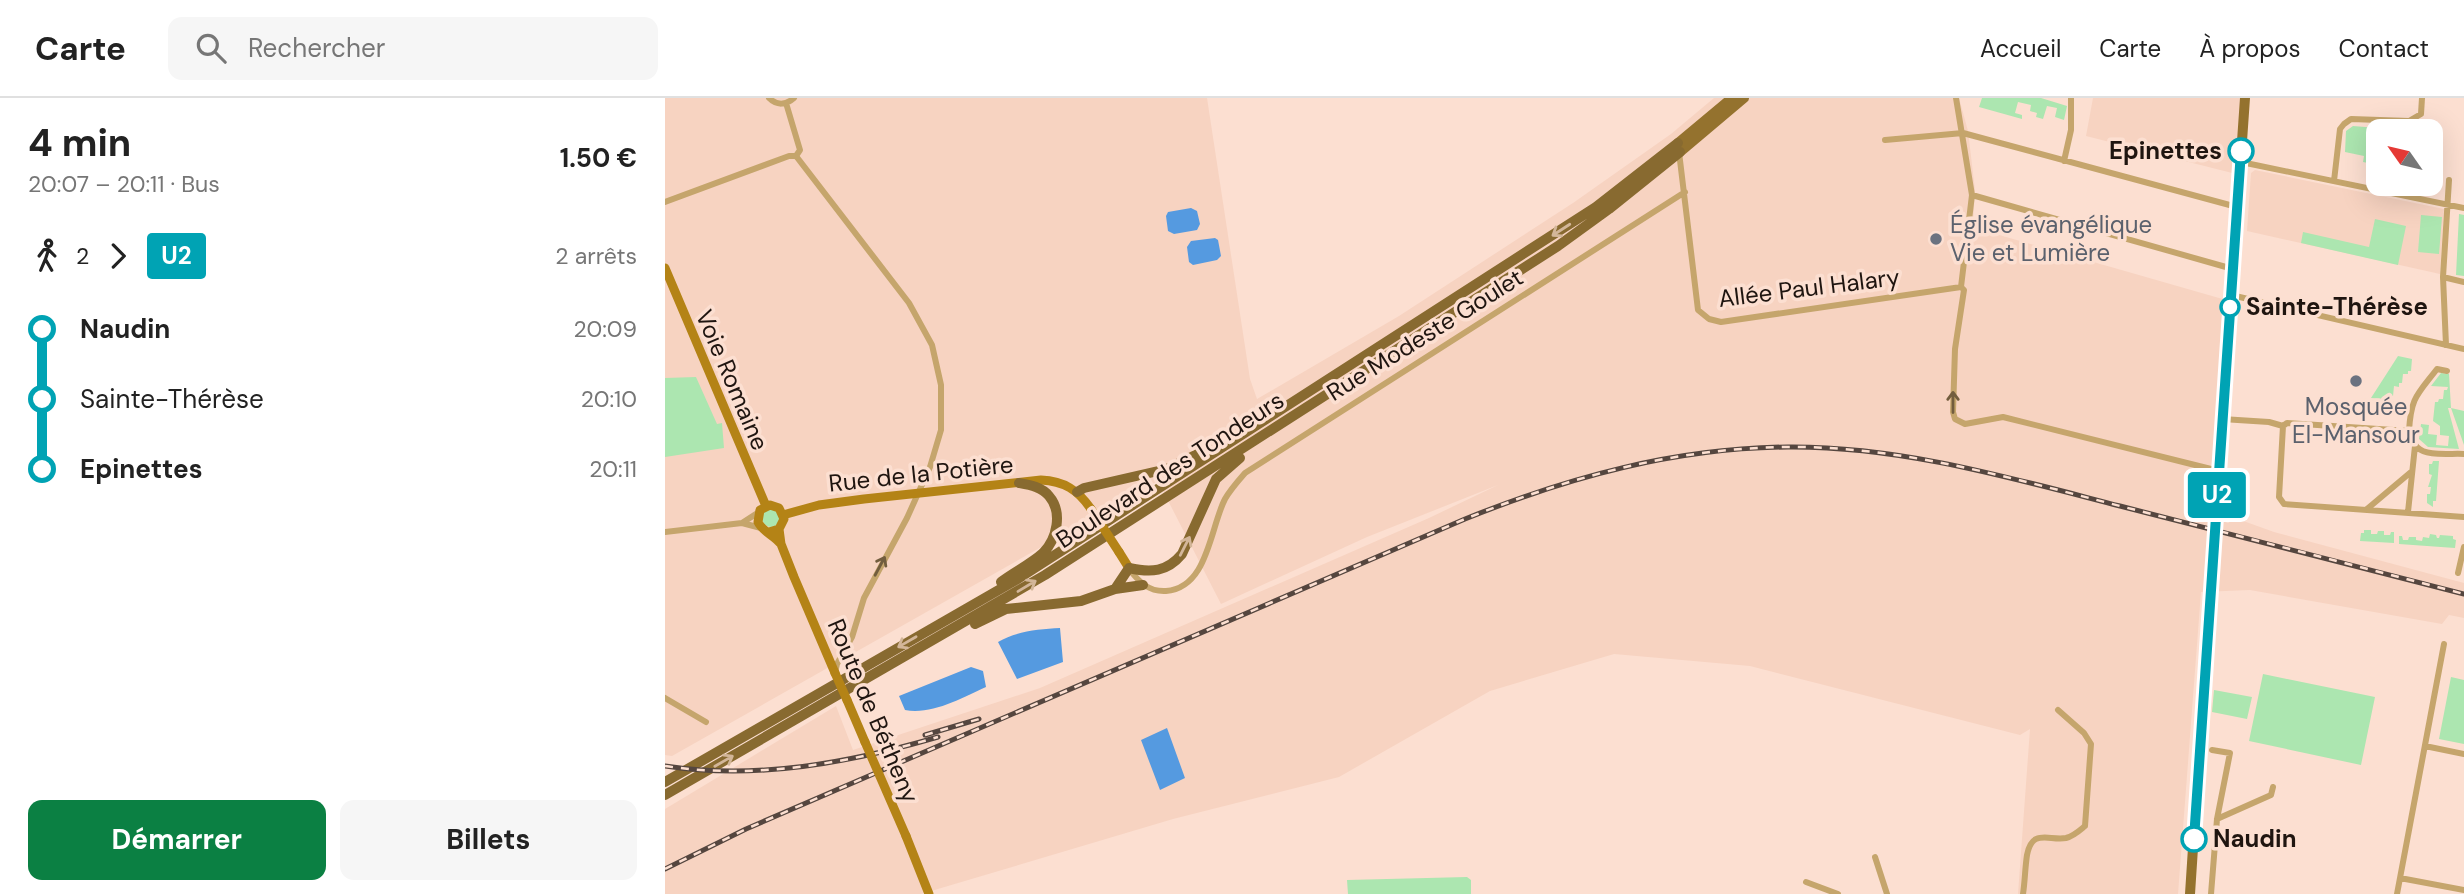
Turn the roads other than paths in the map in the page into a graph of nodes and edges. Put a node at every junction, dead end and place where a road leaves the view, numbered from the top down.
1 (769, 98) edge
2 (794, 98) edge
3 (1732, 98) edge
4 (1744, 98) edge
5 (1956, 98) edge
6 (2071, 98) edge
7 (2245, 98) edge
8 (2422, 98) edge
9 (786, 103) junction
10 (1963, 133) junction
11 (1885, 140) dead end
12 (1679, 147) junction
13 (796, 156) junction
14 (2064, 161) junction
15 (2241, 162) junction
16 (2449, 180) dead end
17 (2334, 181) junction
18 (1685, 192) junction
19 (1972, 195) junction
20 (665, 202) edge
21 (2447, 204) junction
22 (2237, 207) junction
23 (2464, 208) edge
24 (665, 268) edge
25 (2233, 268) junction
26 (2442, 277) junction
27 (2464, 282) edge
28 (1961, 287) junction
29 (2231, 295) junction
30 (1408, 342) junction
31 (2446, 345) junction
32 (2464, 349) edge
33 (2447, 371) dead end
34 (1288, 405) junction
35 (2223, 419) junction
36 (2283, 426) junction
37 (2409, 431) junction
38 (2415, 446) junction
39 (2464, 454) edge
40 (2219, 471) junction
41 (2412, 471) junction
42 (1019, 483) junction
43 (1077, 492) junction
44 (916, 494) junction
45 (762, 509) junction
46 (2367, 509) junction
47 (2408, 513) junction
48 (783, 514) junction
49 (2464, 517) edge
50 (742, 523) junction
51 (770, 530) junction
52 (665, 533) edge
53 (2464, 547) edge
54 (1129, 568) junction
55 (2458, 573) dead end
56 (1143, 585) junction
57 (1115, 589) junction
58 (940, 624) junction
59 (2444, 645) dead end
60 (904, 658) junction
61 (835, 673) junction
62 (665, 698) edge
63 (2058, 710) dead end
64 (706, 722) dead end
65 (2425, 746) junction
66 (2212, 750) dead end
67 (2464, 754) edge
68 (665, 782) edge
69 (2273, 787) dead end
70 (665, 795) edge
71 (2217, 819) junction
72 (1875, 857) dead end
73 (2400, 878) junction
74 (1806, 882) dead end
75 (2464, 890) edge
76 (929, 894) edge
77 (1838, 894) edge
78 (1887, 894) edge
79 (2024, 894) edge
80 (2190, 894) edge
81 (2211, 894) edge
82 (2397, 894) edge

1 - 9 street
2 - 9 street
3 - 12 main road
4 - 12 main road
5 - 10 street
6 - 14 street
7 - 15 main road
8 - 17 street
9 - 13 street
10 - 11 street
10 - 14 street
10 - 19 street
12 - 18 street, Allée Paul Halary
12 - 30 highway, Boulevard des Tondeurs
12 -> 34 highway, Boulevard des Tondeurs
13 - 20 street
13 - 44 street
14 - 22 street
15 - 17 street
15 - 22 main road
16 - 21 street
17 - 21 street
18 - 28 street, Allée Paul Halary
18 - 56 street, Rue Modeste Goulet
19 - 25 street
19 - 28 street
21 - 23 street
21 - 26 street
22 - 25 main road
24 - 45 main road, Voie Romaine
25 - 29 main road
26 - 27 street
26 - 31 street
40 -> 28 street
29 - 31 street
29 - 35 main road
54 -> 30 highway
60 -> 30 highway, Boulevard des Tondeurs
31 - 32 street
33 - 37 street
34 - 43 highway
34 - 58 highway, Boulevard des Tondeurs
35 - 36 street
35 - 40 main road
36 - 37 street
36 - 46 street
37 - 38 street
38 - 39 street
38 - 41 street
40 - 80 main road, bridge
41 - 46 street
41 - 47 street
42 - 43 main road, Rue de la Potière
42 - 44 main road, Rue de la Potière
42 - 58 highway
43 - 54 main road, bridge
44 - 48 main road, Rue de la Potière
61 -> 44 street
45 - 48 main road
45 - 50 street
45 - 51 main road
46 - 47 street
47 - 49 street
48 - 51 main road
50 - 51 street
50 - 52 street
51 - 61 main road, Route de Bétheny
53 - 55 street
54 - 56 street
54 - 57 highway
56 - 57 highway
57 - 60 highway
58 -> 68 highway, Boulevard des Tondeurs
59 - 65 street
70 -> 60 highway, Boulevard des Tondeurs
61 - 76 main road, Route de Bétheny, bridge
62 - 64 street
63 - 79 street
65 - 67 street
65 - 73 street
66 - 71 street
69 - 71 street
71 - 81 street
72 - 78 street
73 - 75 street
73 - 82 street
74 - 77 street

